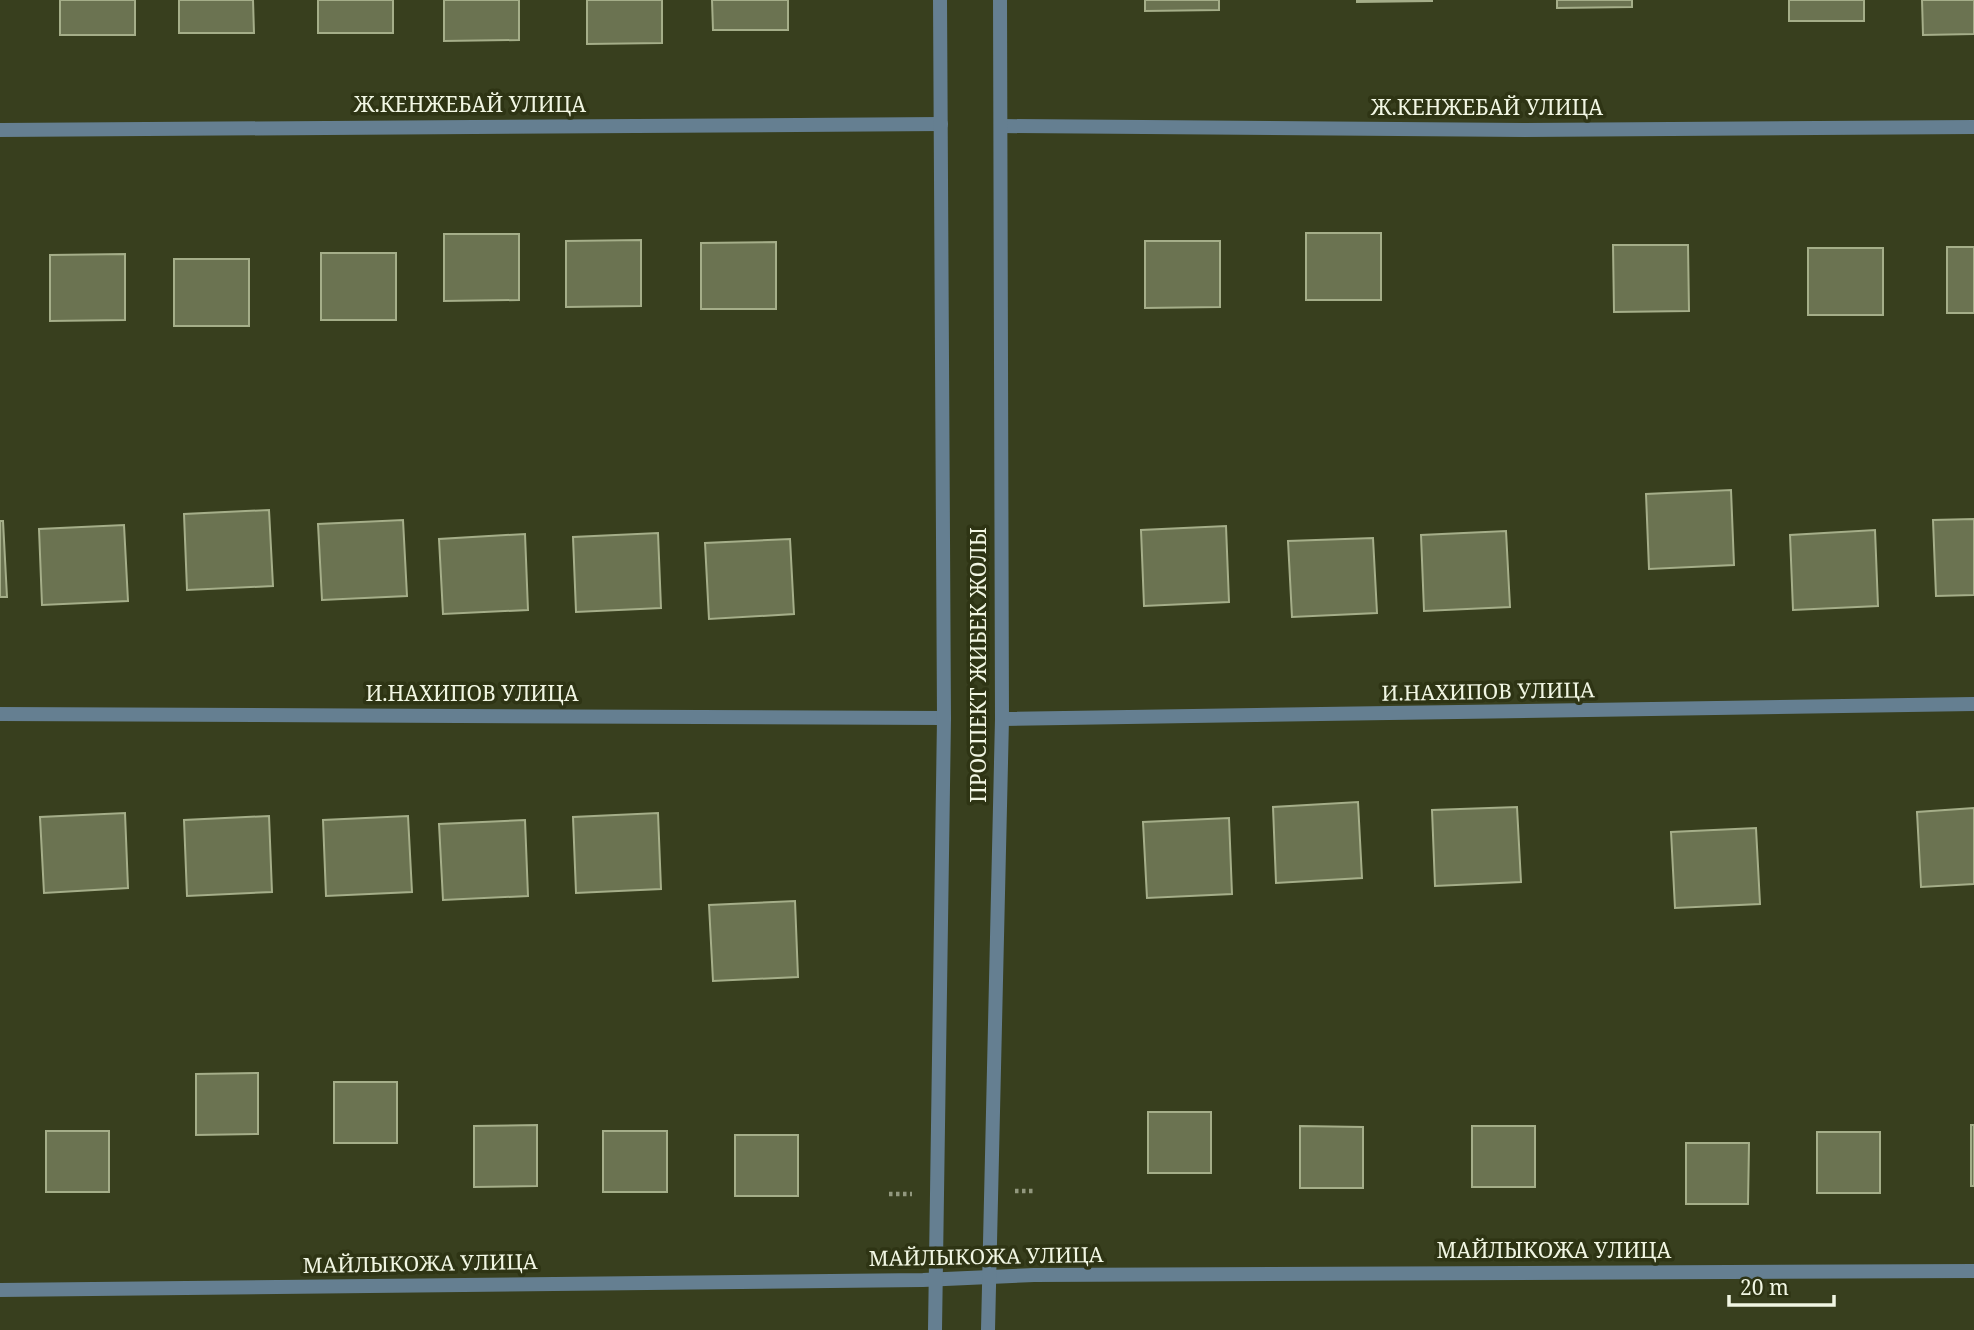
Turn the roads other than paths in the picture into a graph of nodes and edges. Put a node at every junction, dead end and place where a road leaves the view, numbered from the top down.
1 (940, 0) edge
2 (1000, 0) edge
3 (941, 124) junction
4 (1001, 125) junction
5 (1974, 127) edge
6 (0, 130) edge
7 (1974, 704) edge
8 (0, 714) edge
9 (944, 718) junction
10 (1002, 719) junction
11 (1974, 1271) edge
12 (988, 1277) junction
13 (936, 1279) junction
14 (0, 1290) edge
15 (935, 1330) edge
16 (988, 1330) edge

1 - 3 street, ПРОСПЕКТ ЖИБЕК ЖОЛЫ
2 - 4 street, ПРОСПЕКТ ЖИБЕК ЖОЛЫ
3 - 6 street, Ж.КЕНЖЕБАЙ УЛИЦА
3 - 9 street, ПРОСПЕКТ ЖИБЕК ЖОЛЫ
4 - 5 street, Ж.КЕНЖЕБАЙ УЛИЦА
4 - 10 street, ПРОСПЕКТ ЖИБЕК ЖОЛЫ
7 - 10 street, И.НАХИПОВ УЛИЦА
8 - 9 street, И.НАХИПОВ УЛИЦА
9 - 13 street, ПРОСПЕКТ ЖИБЕК ЖОЛЫ
10 - 12 street, ПРОСПЕКТ ЖИБЕК ЖОЛЫ
11 - 12 street, МАЙЛЫКОЖА УЛИЦА
12 - 13 street, МАЙЛЫКОЖА УЛИЦА
12 - 16 street, ПРОСПЕКТ ЖИБЕК ЖОЛЫ
13 - 14 street, МАЙЛЫКОЖА УЛИЦА
13 - 15 street, ПРОСПЕКТ ЖИБЕК ЖОЛЫ

